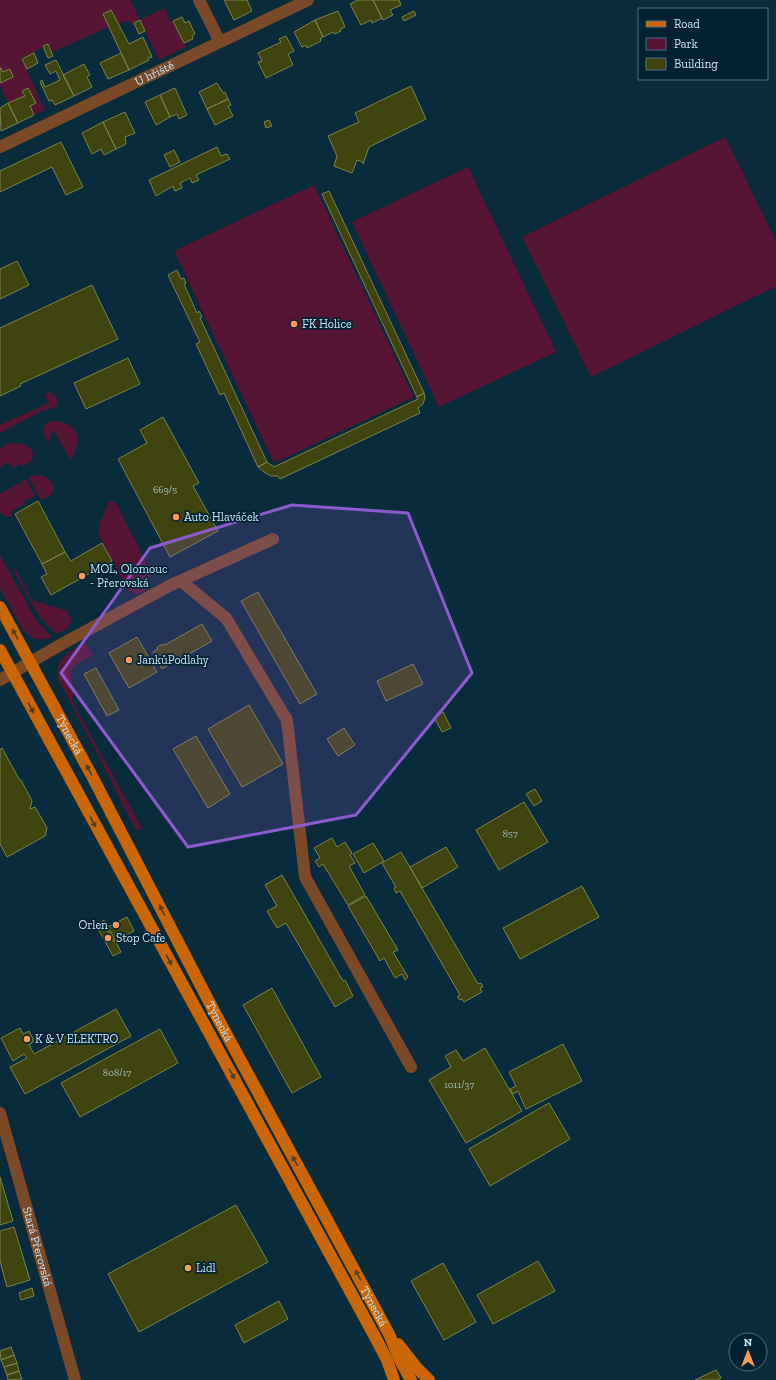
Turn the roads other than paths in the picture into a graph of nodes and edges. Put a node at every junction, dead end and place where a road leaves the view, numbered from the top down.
1 (198, 0) edge
2 (308, 0) edge
3 (220, 42) junction
4 (0, 147) edge
5 (273, 539) dead end
6 (181, 581) junction
7 (0, 607) edge
8 (0, 650) edge
9 (31, 662) junction
10 (13, 673) junction
11 (0, 680) edge
12 (411, 1067) dead end
13 (0, 1113) edge
14 (389, 1334) junction
15 (76, 1380) edge
16 (394, 1380) edge
17 (411, 1380) edge
18 (429, 1380) edge

1 - 3 street
2 - 3 street, U hřiště
3 - 4 street, U hřiště
5 - 6 street
6 - 9 street
6 - 12 street
9 -> 7 main road, Týnecká
8 - 10 main road, Týnecká
9 - 10 street
14 -> 9 main road, Týnecká
10 - 11 street
10 -> 16 main road, Týnecká
13 - 15 street, Stará Přerovská
14 - 17 main road, Týnecká
14 - 18 main road

